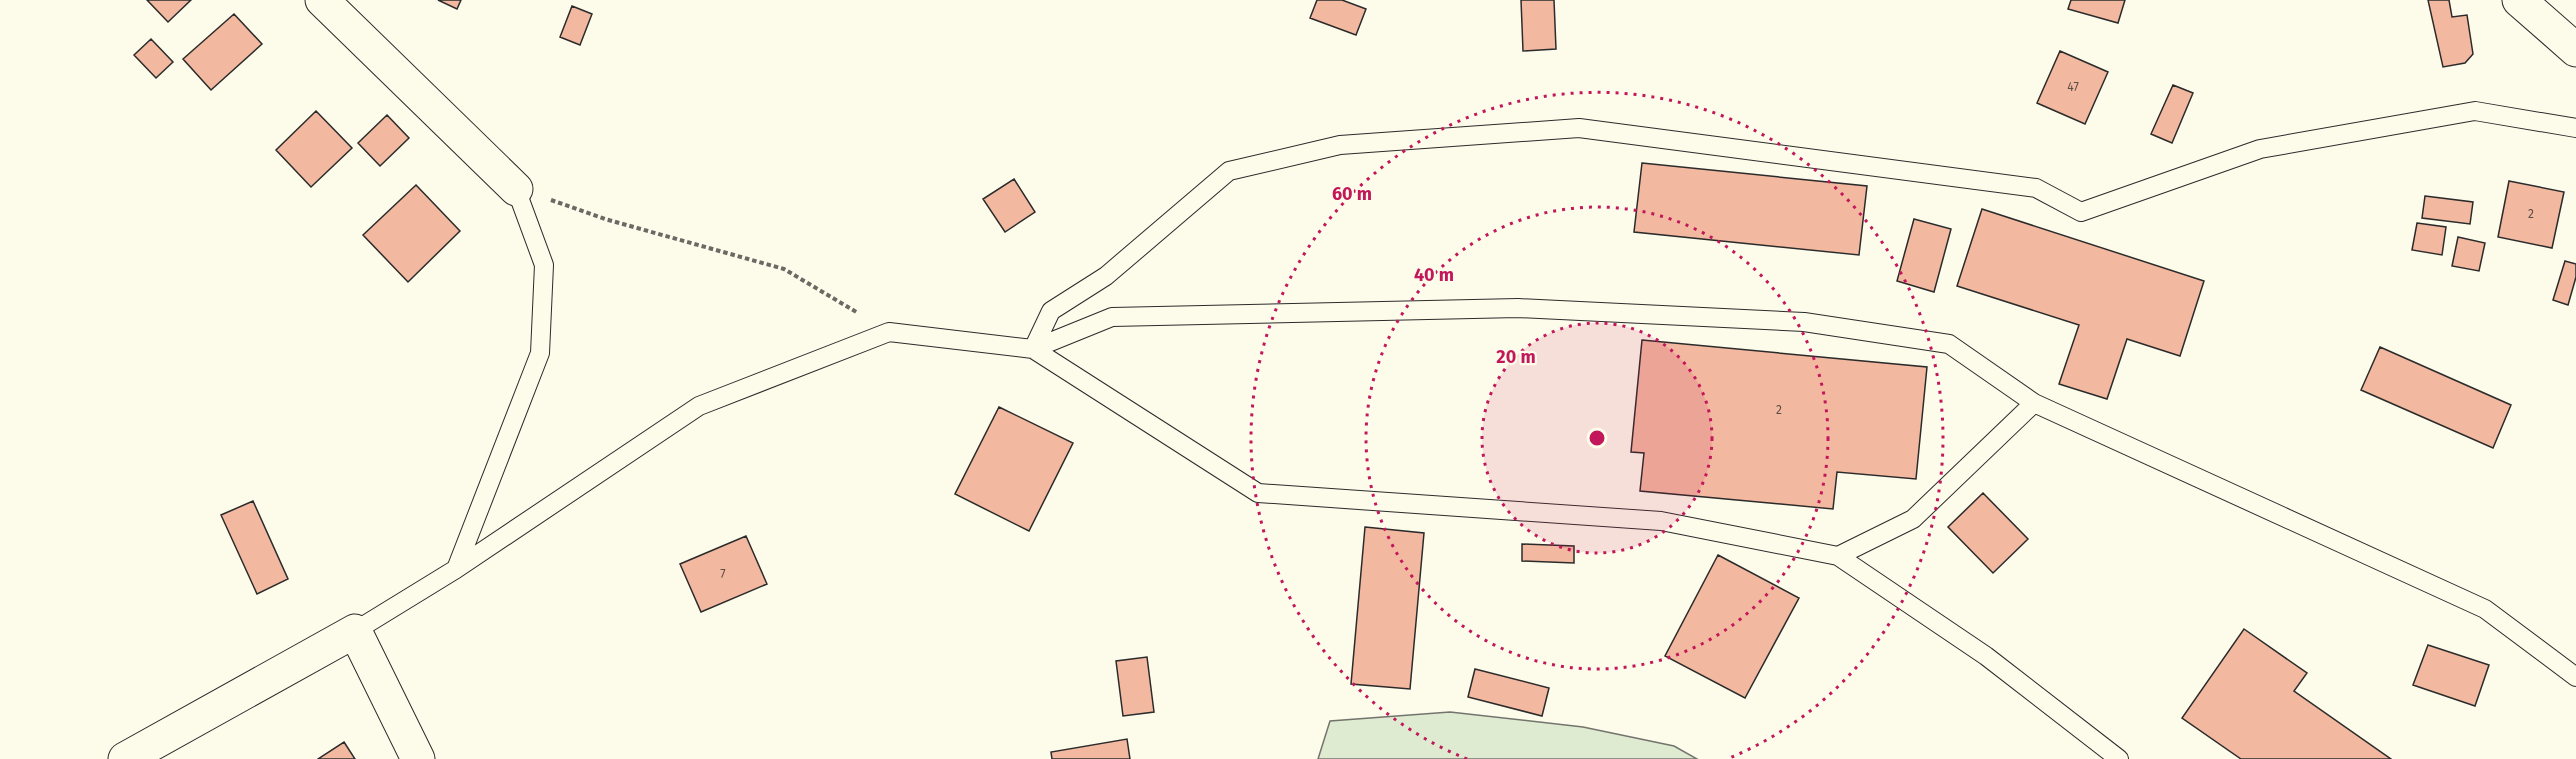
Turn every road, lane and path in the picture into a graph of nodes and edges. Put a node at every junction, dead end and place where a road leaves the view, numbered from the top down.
1 (322, 0) edge
2 (2523, 1) edge
3 (2576, 50) edge
4 (2576, 128) edge
5 (516, 189) junction
6 (889, 332) junction
7 (1033, 349) junction
8 (2034, 403) junction
9 (1838, 556) junction
10 (456, 569) junction
11 (355, 631) junction
12 (2576, 677) edge
13 (126, 759) edge
14 (418, 759) edge
15 (2120, 759) edge

1 - 5 street
2 - 3 street
4 - 7 lane
5 - 6 path
5 - 10 lane
6 - 7 lane
6 - 10 lane
7 - 8 lane
7 - 9 lane
8 - 9 lane
8 - 12 lane
9 - 15 lane
10 - 11 lane
11 - 13 street
11 - 14 street

